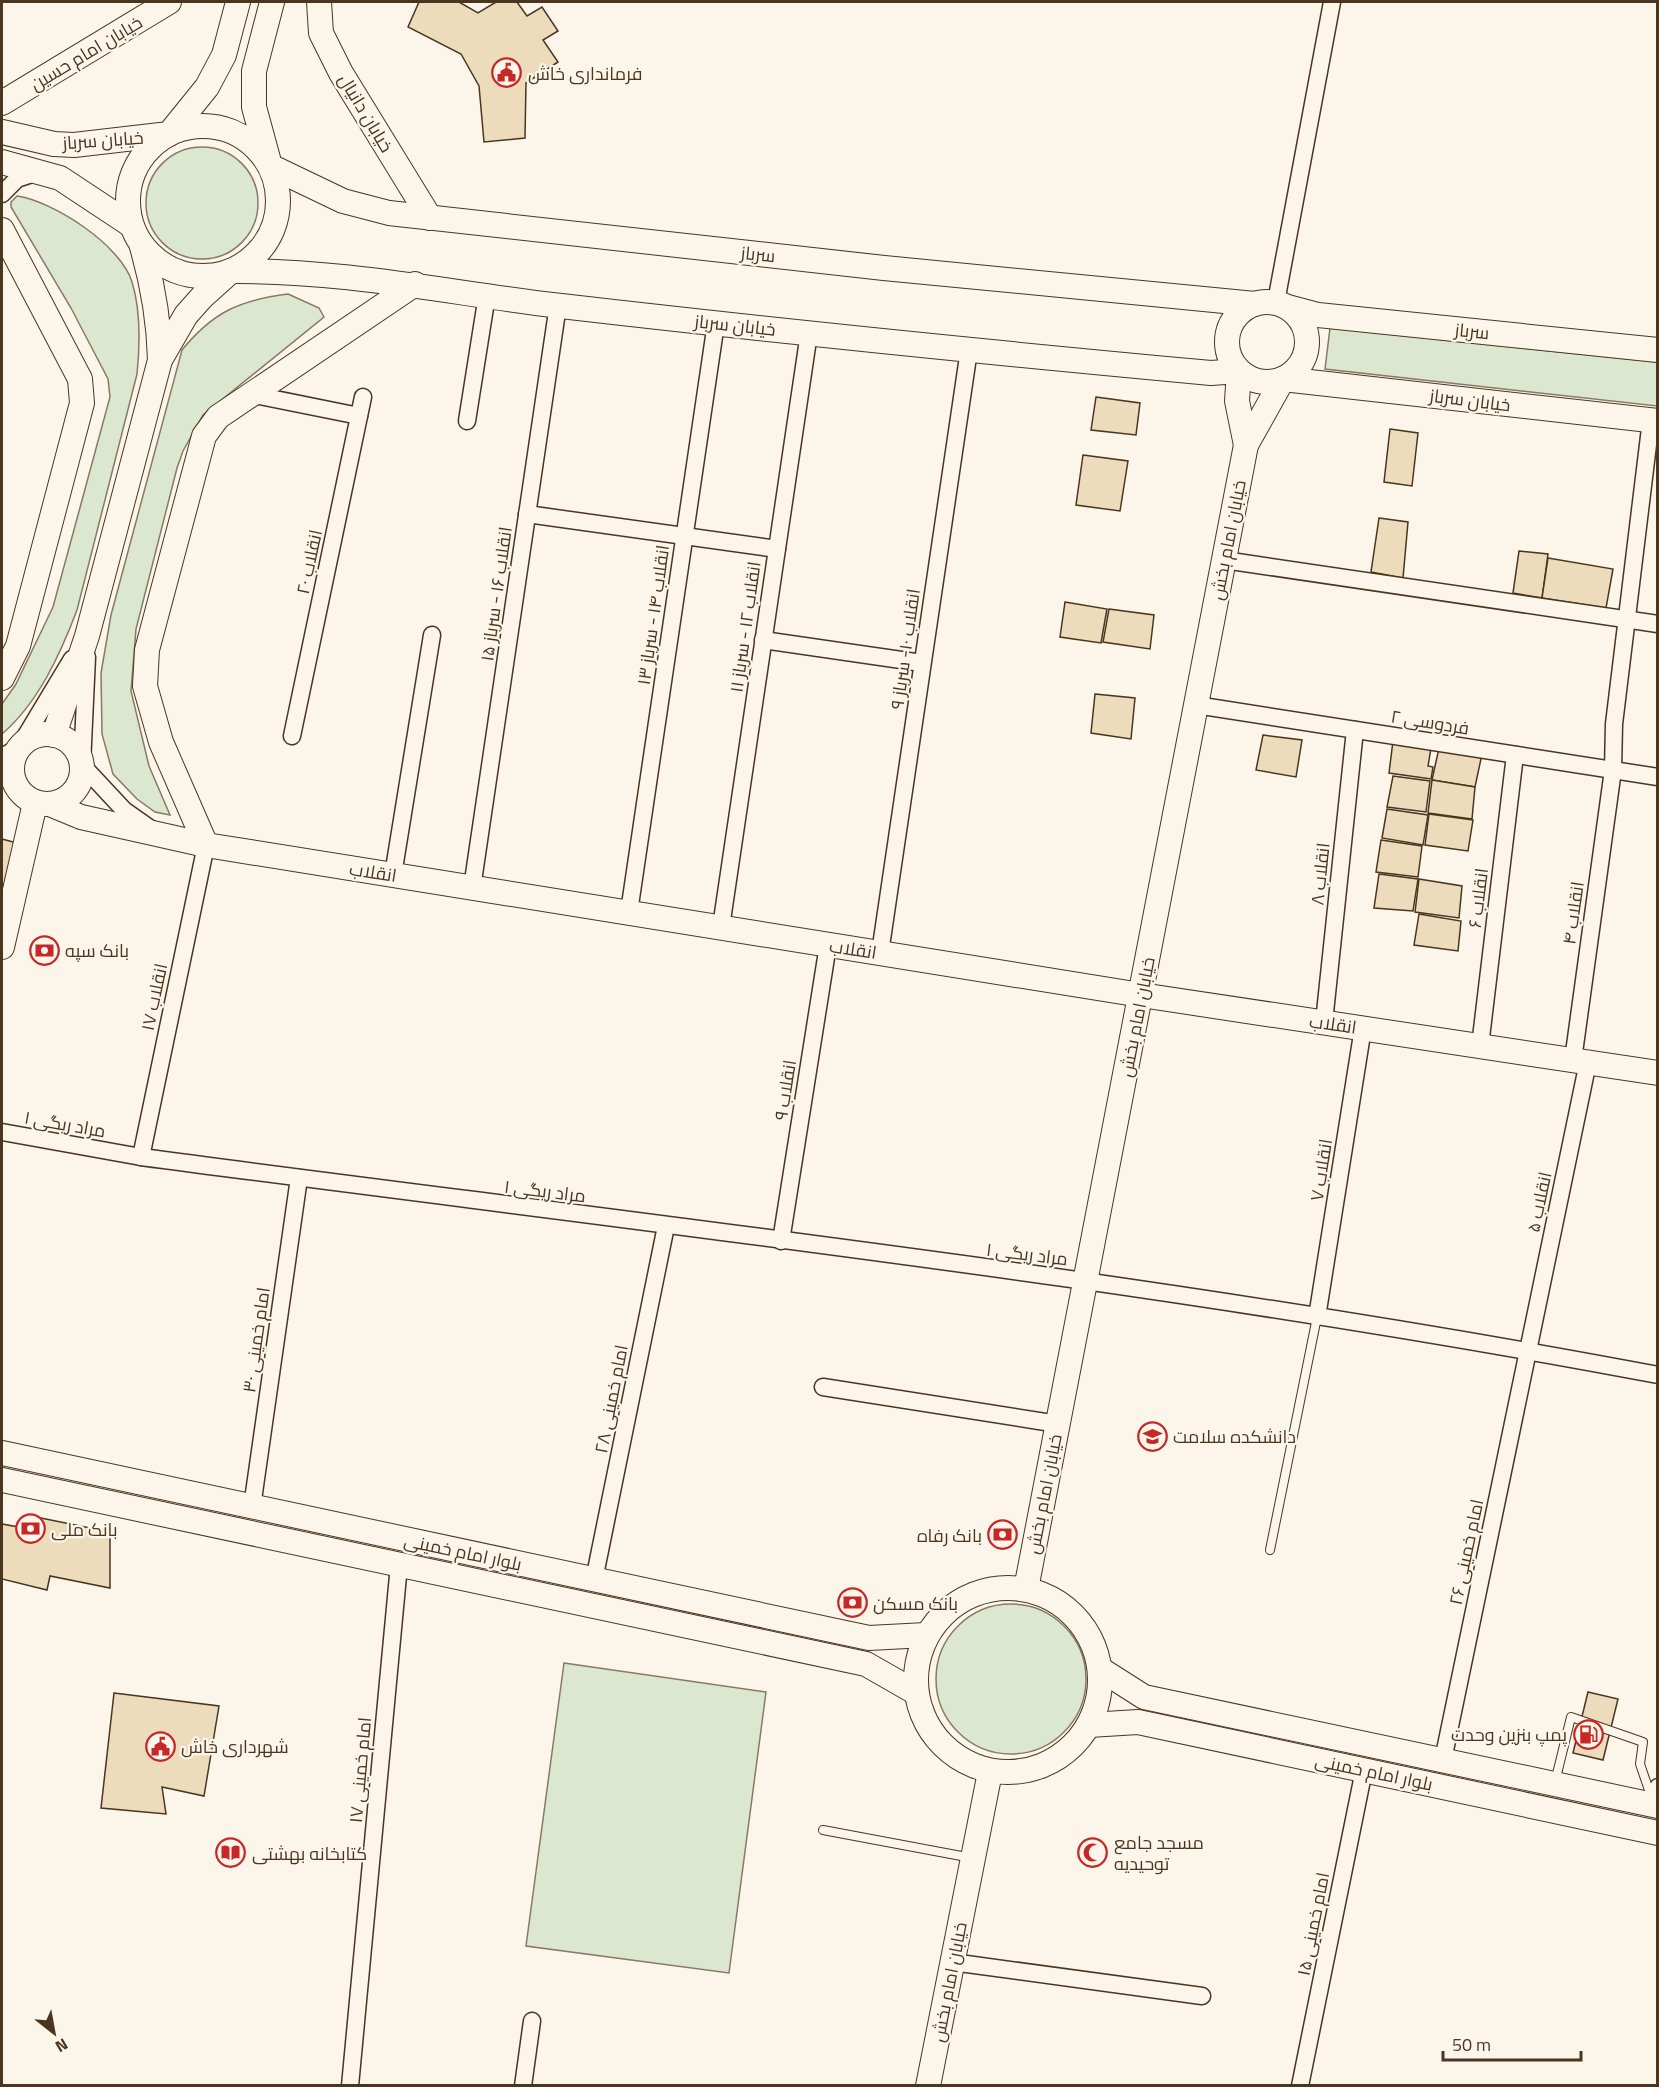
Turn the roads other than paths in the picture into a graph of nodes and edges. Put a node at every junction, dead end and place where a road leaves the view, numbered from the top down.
1 (169, 2) edge
2 (238, 2) edge
3 (272, 2) edge
4 (319, 2) edge
5 (1332, 2) edge
6 (2, 103) edge
7 (2, 132) edge
8 (169, 134) junction
9 (2, 162) edge
10 (270, 166) junction
11 (38, 172) junction
12 (2, 194) edge
13 (430, 218) junction
14 (2, 231) edge
15 (136, 236) junction
16 (231, 271) junction
17 (415, 284) junction
18 (487, 295) junction
19 (1273, 304) junction
20 (558, 305) junction
21 (716, 322) junction
22 (808, 333) junction
23 (969, 350) junction
24 (1658, 350) edge
25 (160, 360) junction
26 (1239, 371) junction
27 (1283, 380) junction
28 (250, 394) junction
29 (363, 397) dead end
30 (359, 416) junction
31 (1654, 421) edge
32 (466, 422) dead end
33 (1246, 445) junction
34 (527, 514) junction
35 (685, 536) junction
36 (777, 549) junction
37 (1224, 560) junction
38 (1627, 619) junction
39 (1658, 624) edge
40 (432, 635) dead end
41 (87, 636) junction
42 (763, 640) junction
43 (922, 663) junction
44 (2, 678) edge
45 (1196, 705) junction
46 (1355, 730) junction
47 (54, 735) junction
48 (292, 736) dead end
49 (10, 752) edge
50 (1515, 755) junction
51 (82, 765) junction
52 (1612, 770) junction
53 (1658, 777) edge
54 (27, 799) edge
55 (159, 834) junction
56 (206, 845) junction
57 (393, 875) junction
58 (472, 888) junction
59 (8, 897) edge
60 (629, 912) junction
61 (720, 927) junction
62 (828, 945) junction
63 (2, 946) edge
64 (879, 953) junction
65 (1141, 995) junction
66 (1324, 1023) junction
67 (1363, 1028) junction
68 (1480, 1046) junction
69 (1581, 1061) junction
70 (1658, 1073) edge
71 (2, 1132) edge
72 (141, 1157) junction
73 (299, 1178) junction
74 (666, 1226) junction
75 (781, 1241) junction
76 (1085, 1281) junction
77 (1317, 1317) junction
78 (1528, 1351) junction
79 (1658, 1375) edge
80 (823, 1387) dead end
81 (1058, 1424) junction
82 (2, 1453) edge
83 (2, 1480) edge
84 (252, 1507) junction
85 (1270, 1550) dead end
86 (399, 1565) junction
87 (594, 1580) junction
88 (1026, 1589) junction
89 (926, 1635) junction
90 (1100, 1669) junction
91 (915, 1692) junction
92 (1089, 1725) junction
93 (1443, 1760) junction
94 (1364, 1770) junction
95 (990, 1772) junction
96 (1554, 1784) junction
97 (1656, 1800) edge
98 (823, 1830) dead end
99 (1658, 1833) edge
100 (973, 1858) junction
101 (952, 1962) junction
102 (1202, 1996) dead end
103 (532, 2021) dead end
104 (350, 2085) edge
105 (523, 2085) edge
106 (928, 2085) edge
107 (1300, 2085) edge

1 - 6 main road, خیابان امام حسین
2 - 8 main road
3 - 10 main road
4 - 13 main road, خیابان دانیال
5 - 19 street
7 - 8 main road, خیابان سرباز
8 - 10 main road
8 - 15 main road
9 - 11 main road, خیابان سرباز
10 - 13 main road, سرباز
10 - 16 main road
11 - 12 street
11 - 15 main road, خیابان سرباز
13 - 19 main road, سرباز
14 - 44 main road
15 - 16 main road
15 - 25 main road
16 - 17 main road, خیابان سرباز
16 - 25 main road
17 - 18 main road, خیابان سرباز
17 - 28 main road
18 - 20 main road, خیابان سرباز
18 - 32 street
19 - 24 main road, سرباز
19 - 26 main road
19 - 27 main road
20 - 21 main road, خیابان سرباز
20 - 34 street, انقلاب ۱۶ - سرباز ۱۵
21 - 22 main road, خیابان سرباز
21 - 35 street, انقلاب ۱۴ - سرباز ۱۳
22 - 23 main road, خیابان سرباز
22 - 36 street, انقلاب ۱۲ - سرباز ۱۱
23 - 26 main road, خیابان سرباز
23 - 43 street, انقلاب ۱۰- سرباز ۹
25 - 41 main road
26 - 27 main road
26 - 33 main road
27 - 31 main road, خیابان سرباز
27 - 33 main road
28 - 30 street
28 - 56 main road
29 - 30 street, انقلاب ۲۰
30 - 48 street, انقلاب ۲۰
31 - 38 street, انقلاب ۴
33 - 37 main road, خیابان امام بخش
34 - 35 street
34 - 58 street, انقلاب ۱۶ - سرباز ۱۵
35 - 36 street
35 - 60 street, انقلاب ۱۴ - سرباز ۱۳
36 - 42 street, انقلاب ۱۲ - سرباز ۱۱
37 - 38 street
37 - 45 main road, خیابان امام بخش
38 - 39 street
38 - 52 street, انقلاب ۴
40 - 57 street
41 - 47 main road
41 - 49 street
41 - 51 street
42 - 43 street
42 - 61 street, انقلاب ۱۲ - سرباز ۱۱
43 - 64 street, انقلاب ۱۰- سرباز ۹
45 - 46 street, فردوسی ۲
45 - 65 main road, خیابان امام بخش
46 - 50 street, فردوسی ۲
46 - 66 street, انقلاب ۸
47 - 49 main road
47 - 51 main road
49 - 54 main road
50 - 52 street, فردوسی ۲
50 - 68 street, انقلاب ۶
51 - 54 main road
51 - 55 street
52 - 53 street, فردوسی ۲
52 - 69 street, انقلاب ۴
54 - 55 main road, انقلاب
54 - 59 main road
55 - 56 main road, انقلاب
56 - 57 main road, انقلاب
56 - 72 street, انقلاب ۱۷
57 - 58 main road, انقلاب
58 - 60 main road, انقلاب
59 - 63 main road
60 - 61 main road, انقلاب
61 - 62 main road, انقلاب
62 - 64 main road, انقلاب
62 - 75 street, انقلاب ۹
64 - 65 main road, انقلاب
65 - 66 main road, انقلاب
65 - 76 main road, خیابان امام بخش
66 - 67 main road, انقلاب
67 - 68 main road, انقلاب
67 - 77 street, انقلاب ۷
68 - 69 main road, انقلاب
69 - 70 main road, انقلاب
69 - 78 street, انقلاب ۵
71 - 72 street, مراد ریگی ۱
72 - 73 street, مراد ریگی ۱
73 - 74 street, مراد ریگی ۱
73 - 84 street, امام خمینی ۳۰
74 - 75 street, مراد ریگی ۱
74 - 87 street, امام خمینی ۲۸
75 - 76 street, مراد ریگی ۱
76 - 77 street, مراد ریگی ۱
76 - 81 main road, خیابان امام بخش
77 - 78 street, مراد ریگی ۱
77 - 85 lane
78 - 79 street, مراد ریگی ۱
78 - 93 street, امام خمینی ۲۶
80 - 81 street
81 - 88 main road, خیابان امام بخش
82 - 84 main road, بلوار امام خمینی
83 - 86 main road, بلوار امام خمینی
84 - 87 main road, بلوار امام خمینی
86 - 91 main road, بلوار امام خمینی
86 - 104 street, امام خمینی ۱۷
87 - 89 main road, بلوار امام خمینی
88 - 89 main road
88 - 90 main road
89 - 91 main road
90 - 92 main road
90 - 93 main road, بلوار امام خمینی
91 - 95 main road
92 - 94 main road, بلوار امام خمینی
92 - 95 main road
93 - 96 main road, بلوار امام خمینی
94 - 99 main road, بلوار امام خمینی
94 - 107 street, امام خمینی ۱۵
95 - 100 main road, خیابان امام بخش
96 - 97 main road, بلوار امام خمینی
96 - 97 lane
98 - 100 lane
100 - 101 main road, خیابان امام بخش
101 - 102 street
101 - 106 main road, خیابان امام بخش
103 - 105 street

